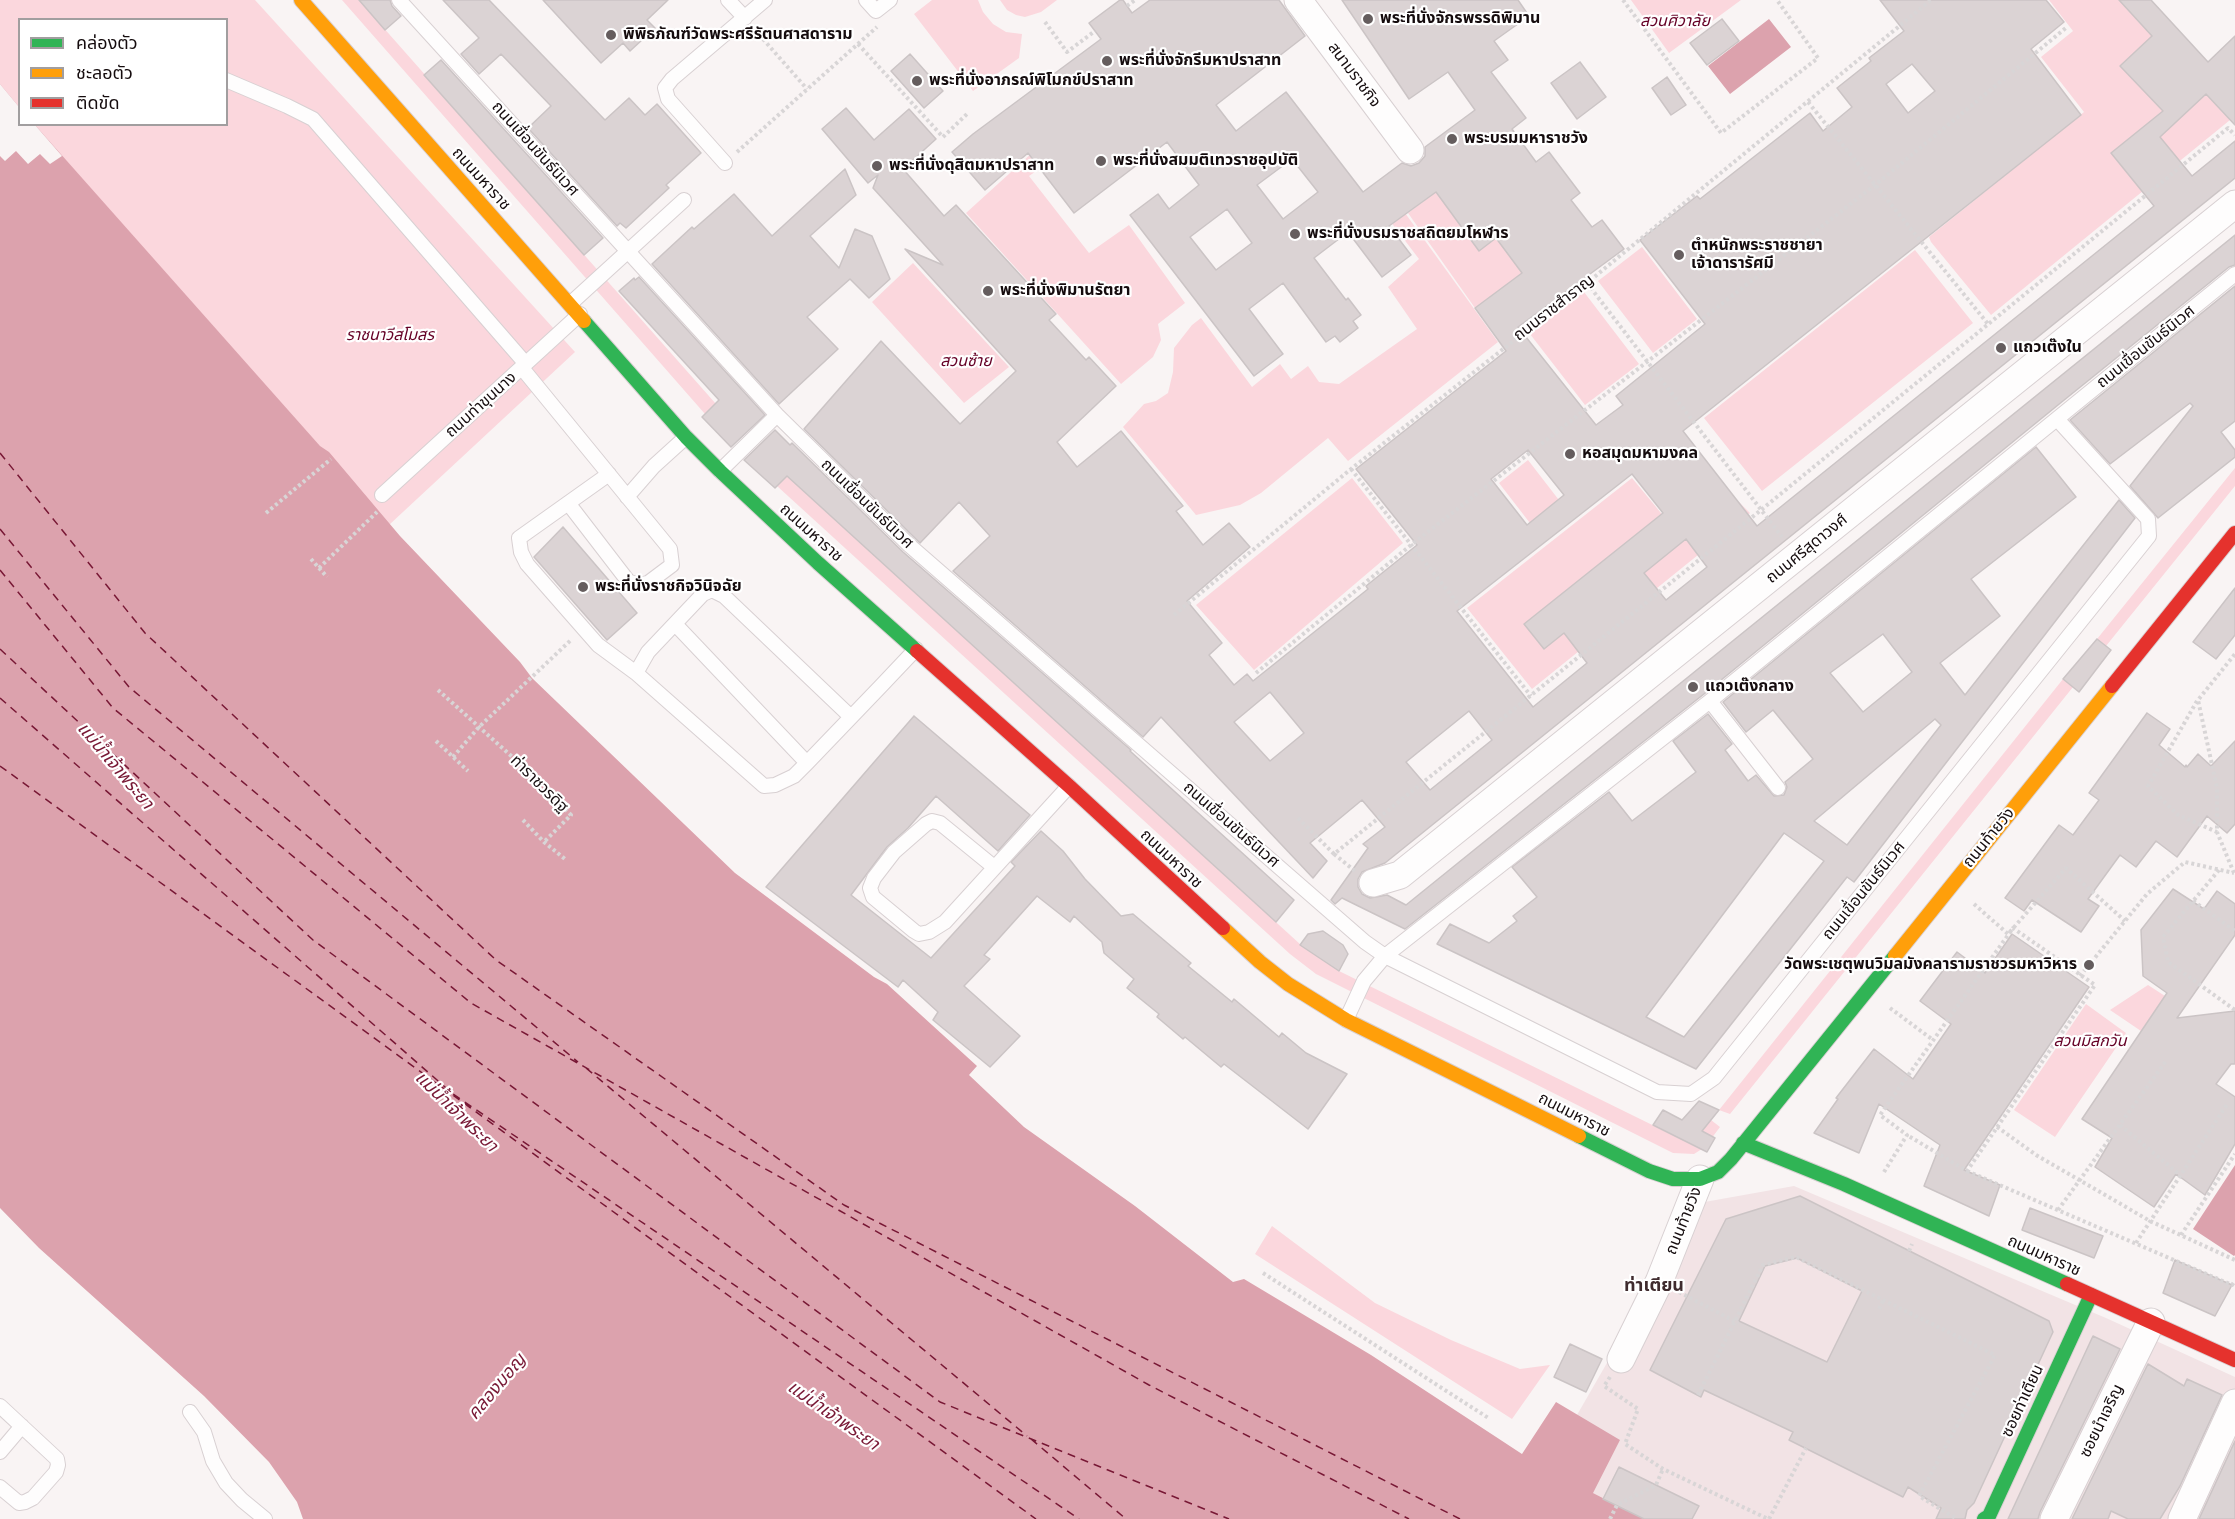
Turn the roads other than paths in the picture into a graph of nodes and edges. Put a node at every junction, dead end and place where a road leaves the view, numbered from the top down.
1 (301, 0) edge
2 (399, 0) edge
3 (728, 0) edge
4 (765, 0) edge
5 (866, 0) edge
6 (890, 0) edge
7 (1298, 0) edge
8 (745, 18) junction
9 (228, 81) edge
10 (1410, 150) dead end
11 (725, 163) road end
12 (684, 200) dead end
13 (2235, 204) edge
14 (627, 252) junction
15 (2235, 274) edge
16 (575, 309) junction
17 (524, 366) junction
18 (777, 415) junction
19 (2057, 419) junction
20 (686, 437) junction
21 (720, 471) junction
22 (609, 474) junction
23 (382, 495) road end
24 (627, 497) junction
25 (568, 503) junction
26 (2235, 533) edge
27 (676, 625) junction
28 (916, 649) junction
29 (636, 673) junction
30 (1710, 701) junction
31 (851, 717) junction
32 (807, 763) junction
33 (1068, 786) junction
34 (1778, 789) dead end
35 (994, 867) junction
36 (1373, 883) road end
37 (1384, 956) junction
38 (1346, 1020) junction
39 (1743, 1143) junction
40 (1700, 1179) junction
41 (2091, 1295) junction
42 (2151, 1322) junction
43 (1621, 1359) road end
44 (2235, 1360) edge
45 (2235, 1403) edge
46 (0, 1406) edge
47 (190, 1412) dead end
48 (22, 1426) junction
49 (0, 1452) edge
50 (0, 1487) edge
51 (263, 1517) edge
52 (1993, 1518) edge
53 (2054, 1519) edge
54 (2182, 1519) edge

1 - 16 street, ถนนมหาราช
2 - 14 lane, ถนนเขื่อนขันธ์นิเวศ
3 - 8 lane
4 - 8 lane
5 - 6 lane
7 - 10 street, สนามราชกิจ
8 - 11 lane
9 - 17 lane
12 - 14 lane, ถนนท่าขุนนาง
13 - 36 street, ถนนศรีสุดาวงศ์
14 - 16 lane, ถนนท่าขุนนาง
14 - 18 lane, ถนนเขื่อนขันธ์นิเวศ
15 - 19 lane, ถนนเขื่อนขันธ์นิเวศ
16 - 17 lane, ถนนท่าขุนนาง
16 - 20 street, ถนนมหาราช
17 - 22 lane
17 - 23 lane, ถนนท่าขุนนาง
18 - 21 lane
18 - 37 lane, ถนนเขื่อนขันธ์นิเวศ
19 - 30 lane, ถนนเขื่อนขันธ์นิเวศ
19 - 37 lane, ถนนเขื่อนขันธ์นิเวศ
20 - 21 street, ถนนมหาราช
20 - 24 lane
21 - 28 street, ถนนมหาราช
22 - 24 lane
22 - 25 lane
24 - 25 lane
25 - 29 lane
26 - 39 street, ถนนท้ายวัง
27 - 29 lane
27 - 31 lane
27 - 32 lane
28 - 31 lane
28 - 33 street, ถนนมหาราช
29 - 32 lane
30 - 34 lane
30 - 37 lane, ถนนเขื่อนขันธ์นิเวศ
31 - 32 lane
33 - 35 lane
33 - 38 street, ถนนมหาราช
35 - 35 lane
37 - 38 lane
38 - 40 street, ถนนมหาราช
39 - 40 street
39 - 41 street, ถนนมหาราช
40 - 43 street, ถนนท้ายวัง
41 - 42 street, ถนนมหาราช
41 - 52 street, ซอยท่าเตียน
42 - 44 street, ถนนมหาราช
42 - 53 street, ซอยนำเจริญ
45 - 54 street
46 - 48 lane
47 - 51 lane
48 - 49 lane
48 - 50 lane

